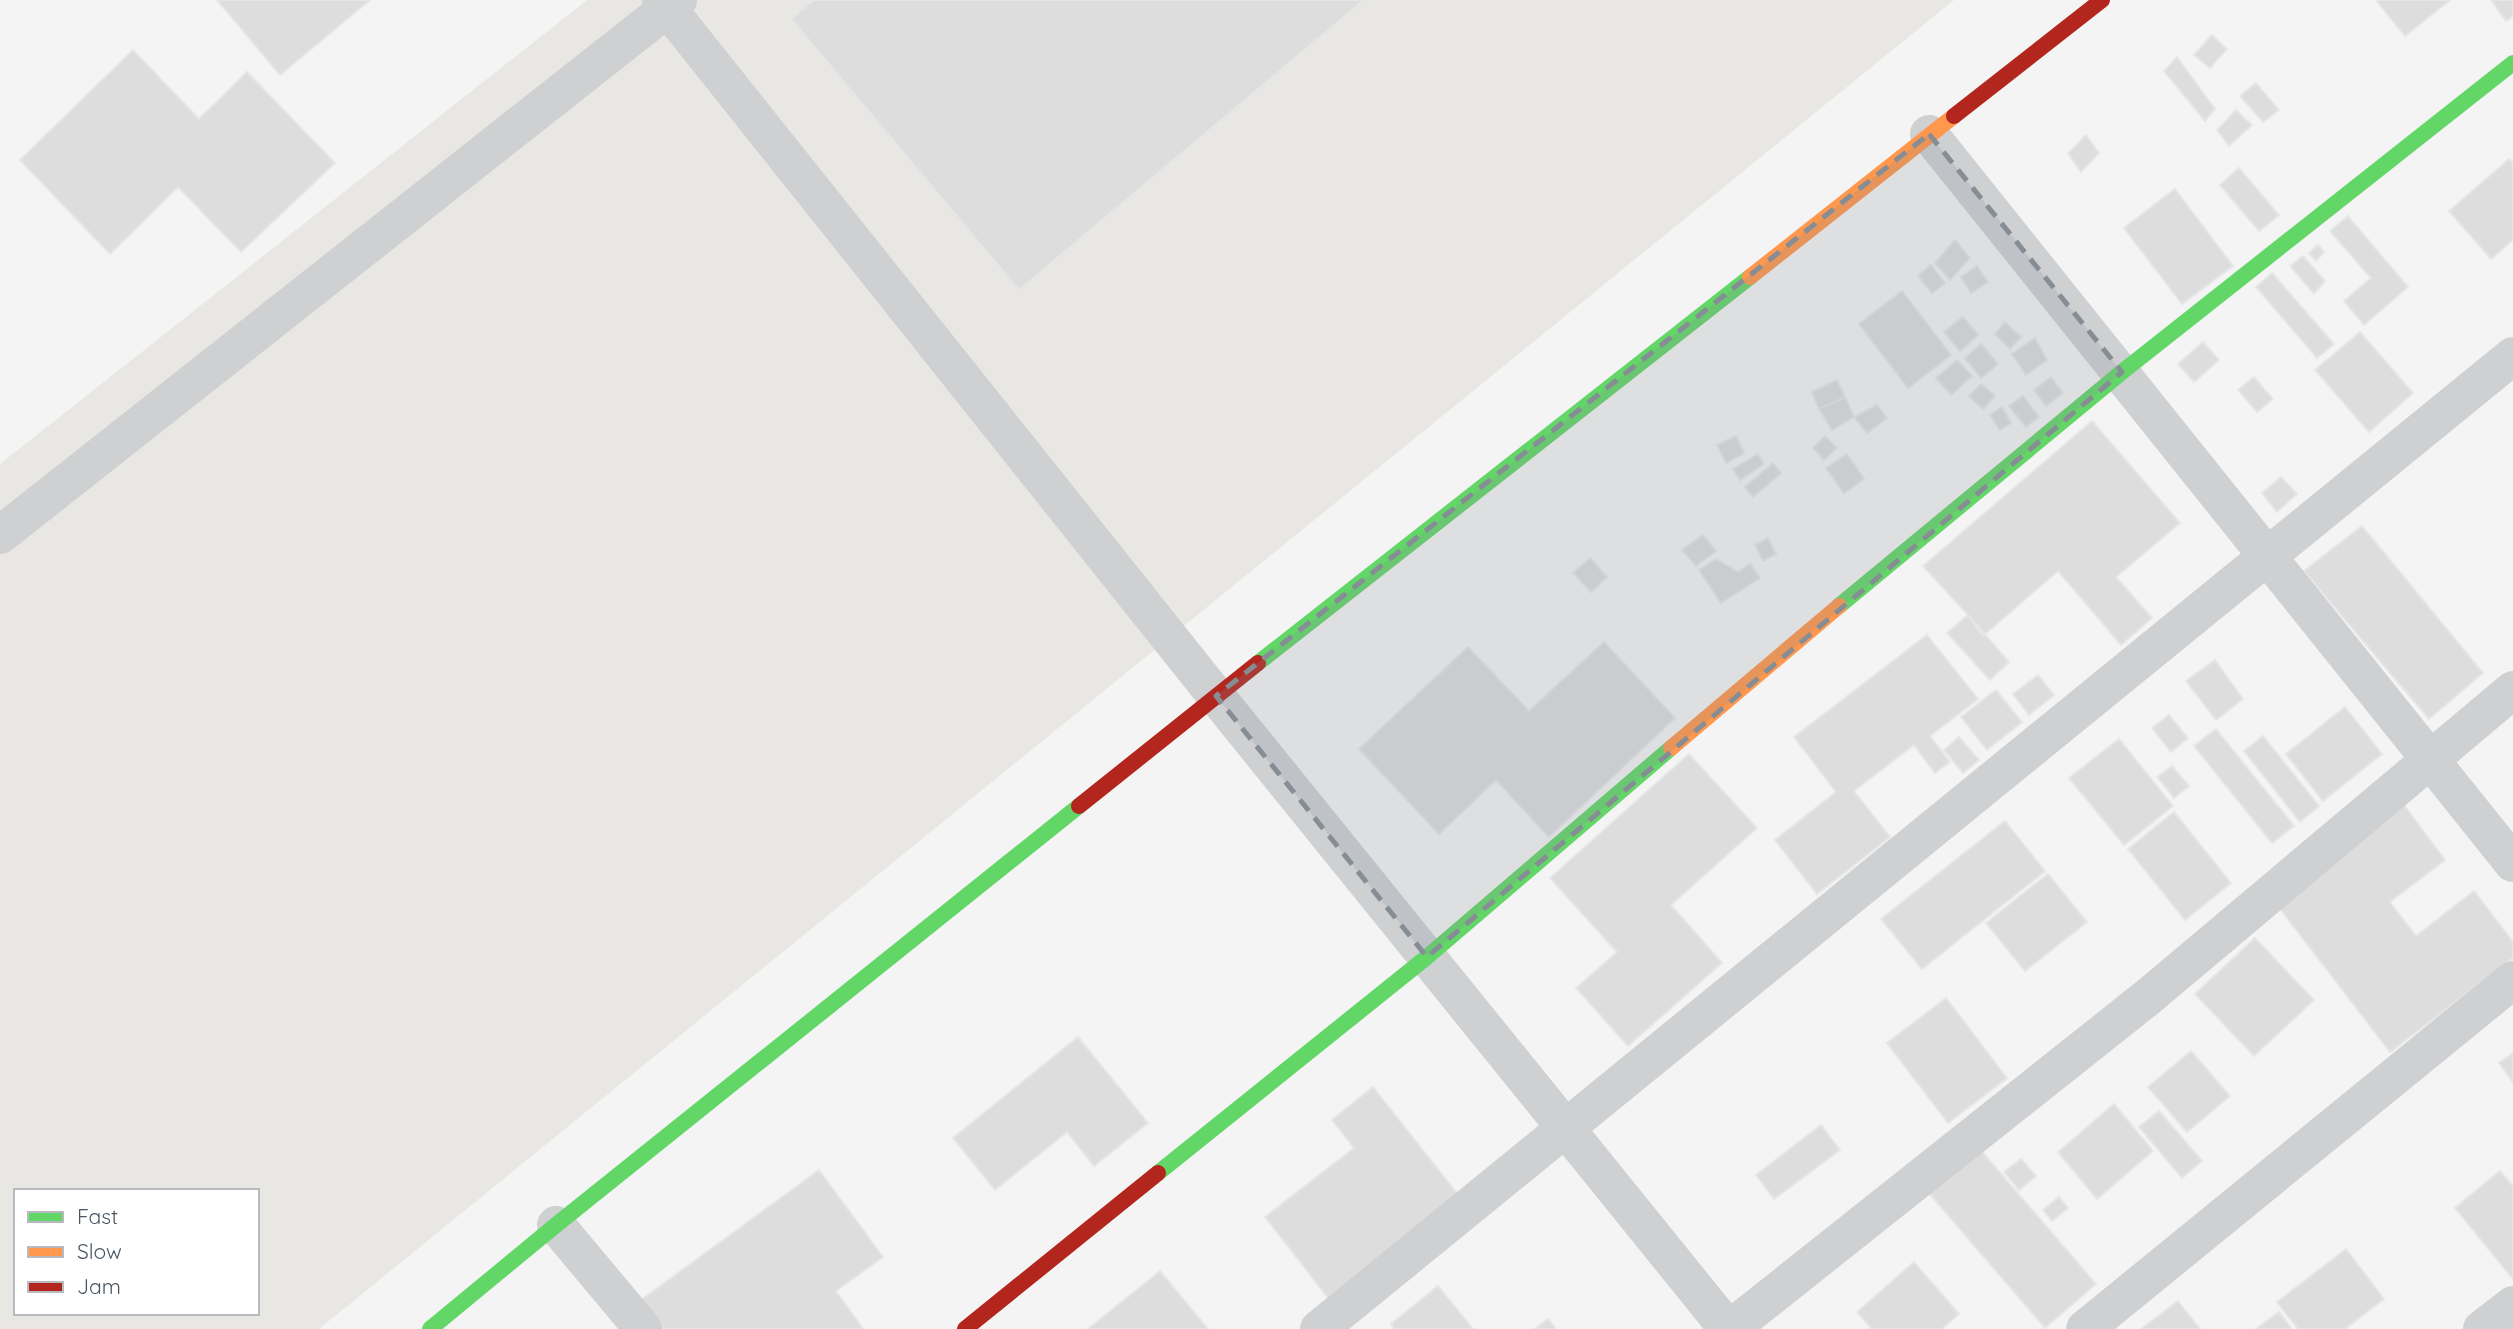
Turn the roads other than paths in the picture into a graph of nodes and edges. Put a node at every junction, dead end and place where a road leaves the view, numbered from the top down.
1 (2102, 0) edge
2 (669, 3) edge
3 (2513, 63) edge
4 (1929, 134) junction
5 (2513, 356) edge
6 (2122, 372) junction
7 (0, 536) edge
8 (2268, 556) junction
9 (2513, 690) edge
10 (1216, 696) junction
11 (2430, 759) junction
12 (2513, 863) edge
13 (1427, 957) junction
14 (2513, 979) edge
15 (1566, 1128) junction
16 (556, 1225) junction
17 (2513, 1305) edge
18 (429, 1329) edge
19 (643, 1329) edge
20 (965, 1329) edge
21 (1319, 1329) edge
22 (1729, 1329) edge
23 (2085, 1329) edge
24 (2482, 1329) edge

1 - 4 street
2 - 7 street
2 - 10 street
3 - 6 street
4 - 6 street
4 - 10 street
5 - 8 street
6 - 8 street
6 - 13 street
8 - 11 street
8 - 15 street
9 - 11 street
10 - 13 street
10 - 16 street
11 - 12 street
11 - 22 street
13 - 15 street
13 - 20 street
14 - 23 street
15 - 21 street
15 - 22 street
16 - 18 street
16 - 19 street
17 - 24 street

